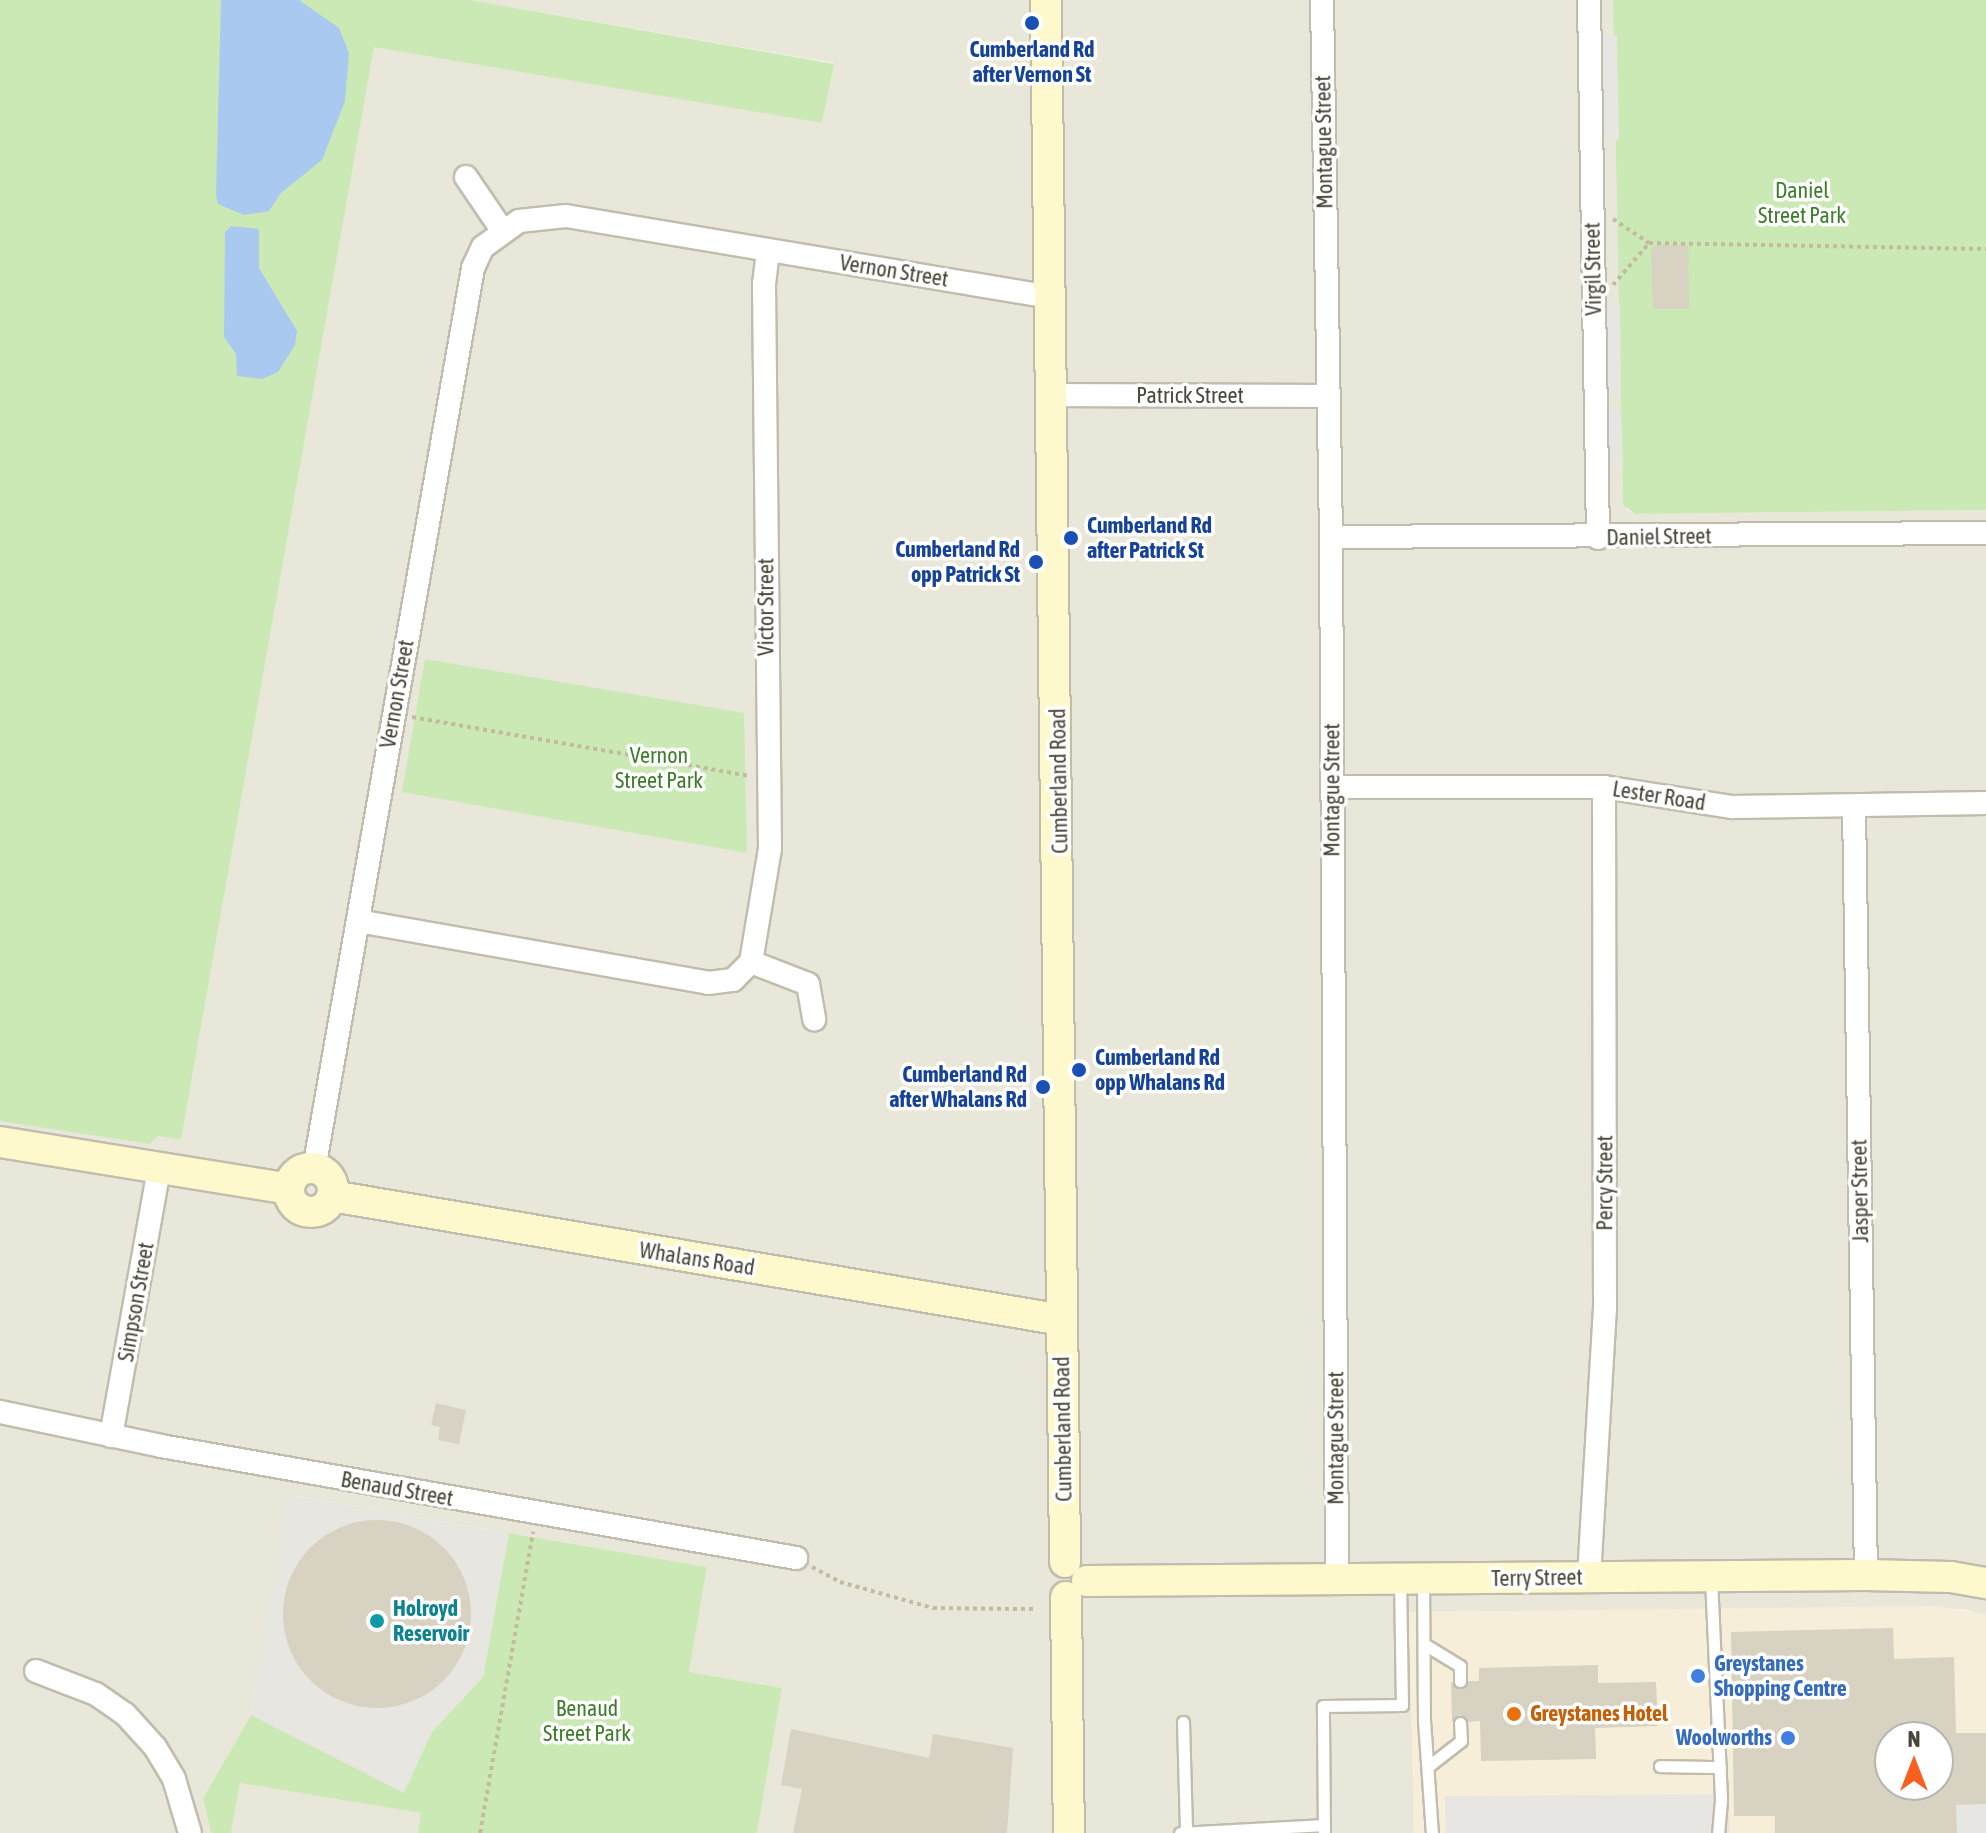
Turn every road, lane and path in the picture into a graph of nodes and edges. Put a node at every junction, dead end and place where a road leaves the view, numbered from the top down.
1 (1046, 0) edge
2 (1322, 0) edge
3 (1589, 0) edge
4 (466, 177) dead end
5 (1591, 204) junction
6 (502, 230) junction
7 (1649, 243) junction
8 (1986, 249) edge
9 (768, 251) junction
10 (1051, 297) junction
11 (1594, 308) junction
12 (1052, 395) junction
13 (1328, 396) junction
14 (1986, 533) edge
15 (1331, 537) junction
16 (1598, 538) junction
17 (394, 714) junction
18 (768, 779) junction
19 (1332, 787) junction
20 (1604, 787) junction
21 (1986, 803) edge
22 (1854, 806) junction
23 (358, 921) junction
24 (751, 962) junction
25 (814, 1019) dead end
26 (0, 1142) edge
27 (159, 1169) junction
28 (314, 1169) junction
29 (289, 1189) junction
30 (332, 1196) junction
31 (1062, 1320) junction
32 (0, 1412) edge
33 (111, 1436) junction
34 (536, 1514) junction
35 (796, 1558) joint
36 (1866, 1575) junction
37 (1589, 1577) junction
38 (1711, 1577) junction
39 (1073, 1580) junction
40 (1337, 1580) junction
41 (1411, 1580) junction
42 (1986, 1583) edge
43 (1037, 1609) dead end
44 (1424, 1644) junction
45 (36, 1671) dead end
46 (1460, 1681) dead end
47 (1183, 1722) dead end
48 (1460, 1723) dead end
49 (1430, 1765) junction
50 (1660, 1766) dead end
51 (1720, 1767) junction
52 (1324, 1829) edge
53 (1183, 1832) edge
54 (190, 1833) edge
55 (480, 1833) edge
56 (1069, 1833) edge
57 (1432, 1833) edge
58 (1718, 1833) edge

1 - 10 street, Cumberland Road
2 - 13 street, Montague Street
3 - 5 street, Virgil Street
4 - 6 street
5 - 7 path
5 - 11 street, Virgil Street
6 - 9 street, Vernon Street
6 - 17 street, Vernon Street
7 - 8 path
7 - 11 path
9 - 10 street, Vernon Street
9 - 18 street, Victor Street
10 - 12 street, Cumberland Road
11 - 16 street, Virgil Street
12 - 13 street, Patrick Street
12 - 31 street, Cumberland Road
13 - 15 street, Montague Street
14 - 16 street, Daniel Street
15 - 16 street, Daniel Street
15 - 19 street, Montague Street
17 - 18 path
17 - 23 street, Vernon Street
18 - 24 street, Victor Street
19 - 20 street, Lester Road
19 - 40 street, Montague Street
20 - 22 street, Lester Road
20 - 37 street, Percy Street
21 - 22 street, Lester Road
22 - 36 street, Jasper Street
23 - 24 street
23 - 28 street, Vernon Street
24 - 25 street
26 - 27 street
27 - 29 street
27 - 33 street, Simpson Street
28 - 29 street
28 - 30 street
29 - 30 street
30 - 31 street, Whalans Road
31 - 39 street, Cumberland Road
32 - 33 street, Benaud Street
33 - 34 street, Benaud Street
34 - 35 street, Benaud Street
34 - 55 path
35 - 43 path
36 - 38 street, Terry Street
36 - 42 street, Terry Street
37 - 38 street, Terry Street
37 - 41 street, Terry Street
38 - 51 lane
39 - 40 street, Terry Street
39 - 56 street, Cumberland Road
40 - 41 street, Terry Street
41 - 44 lane
41 - 52 lane
44 - 46 lane
44 - 49 lane
45 - 54 street
47 - 53 lane
48 - 49 lane
49 - 57 lane
50 - 51 lane
51 - 58 lane
52 - 53 lane

